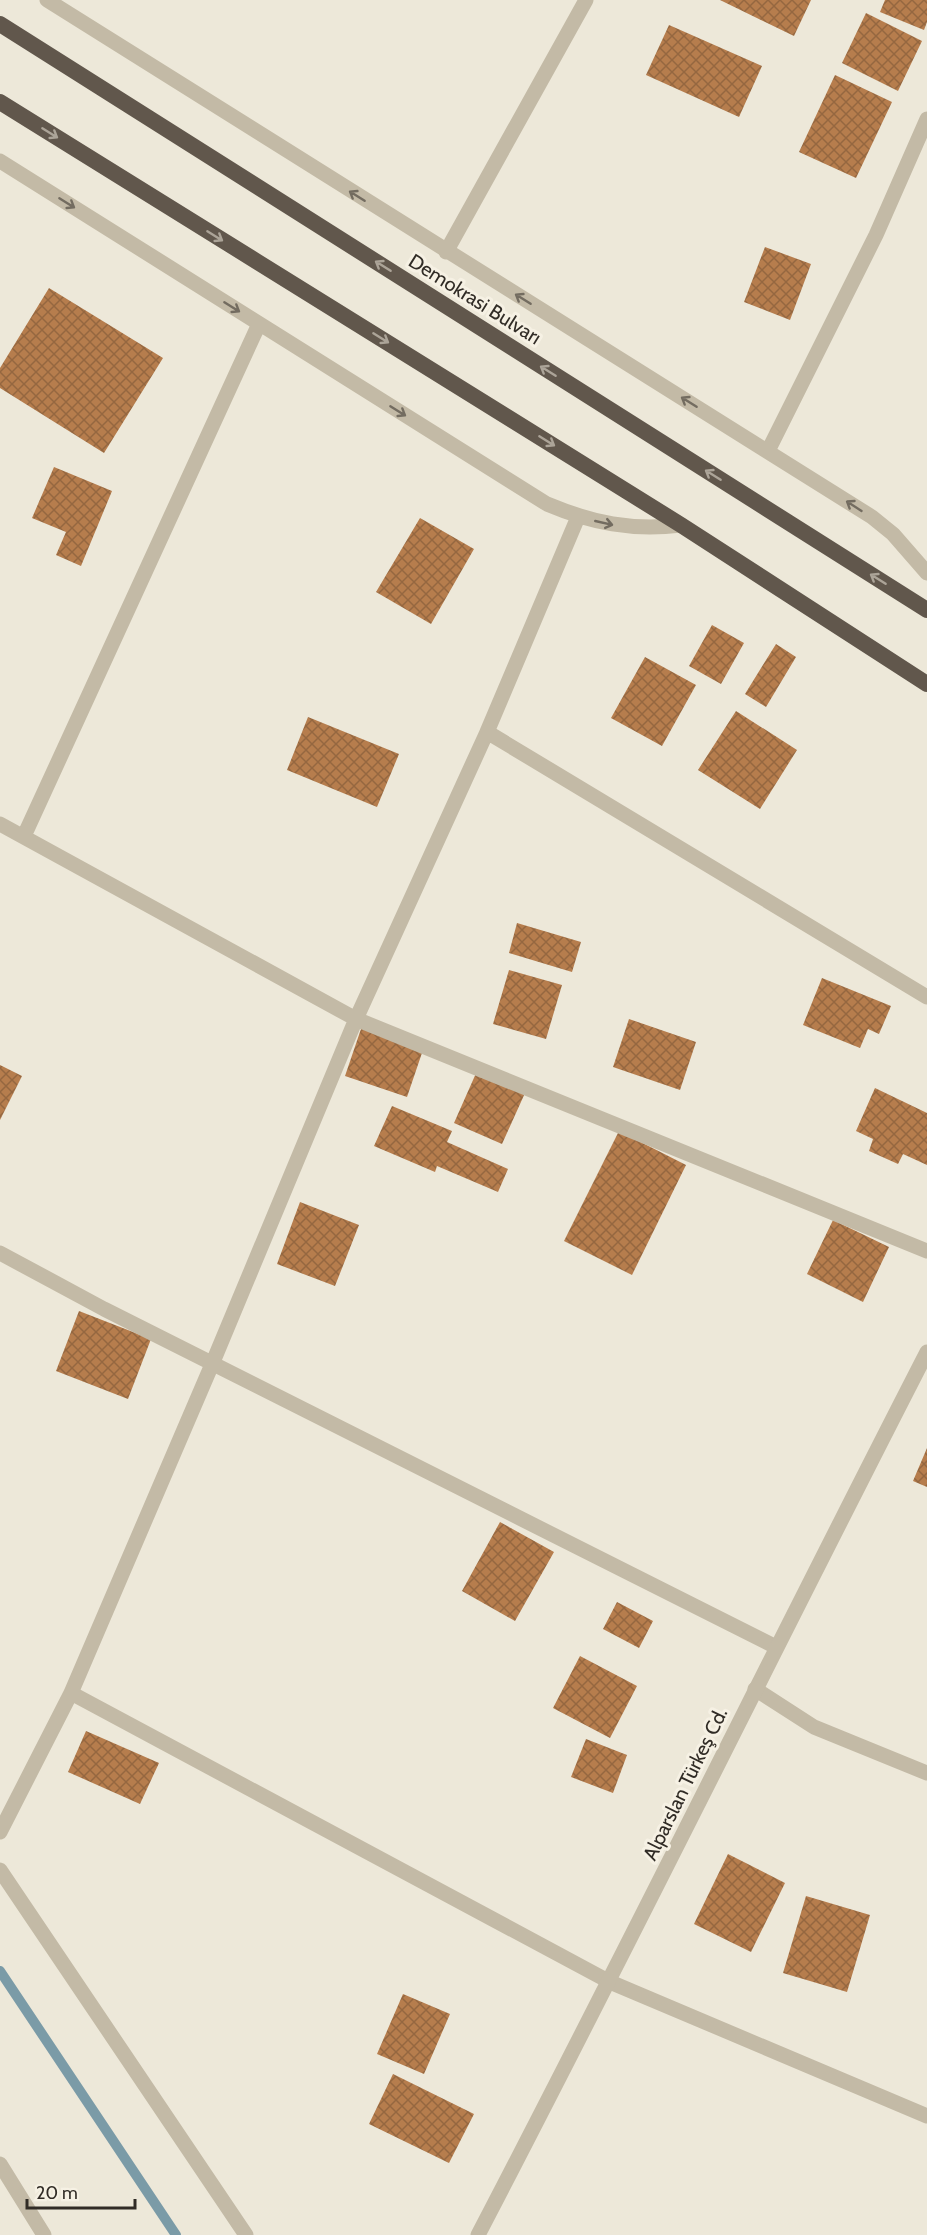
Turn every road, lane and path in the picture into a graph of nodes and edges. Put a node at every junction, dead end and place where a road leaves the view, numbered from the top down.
1 (47, 0) edge
2 (586, 0) edge
3 (68, 6) edge
4 (0, 24) edge
5 (0, 102) edge
6 (927, 119) edge
7 (0, 161) edge
8 (446, 252) junction
9 (259, 324) junction
10 (768, 451) junction
11 (578, 517) junction
12 (681, 525) junction
13 (927, 573) edge
14 (927, 610) edge
15 (927, 684) edge
16 (487, 732) junction
17 (0, 824) edge
18 (24, 836) junction
19 (927, 997) edge
20 (356, 1019) junction
21 (927, 1251) edge
22 (0, 1253) edge
23 (927, 1352) edge
24 (213, 1362) junction
25 (776, 1647) junction
26 (755, 1689) junction
27 (71, 1693) junction
28 (927, 1773) edge
29 (0, 1832) edge
30 (0, 1870) edge
31 (610, 1982) junction
32 (927, 2116) edge
33 (0, 2164) edge
34 (44, 2235) edge
35 (246, 2235) edge
36 (478, 2235) edge

1 - 3 street
2 - 8 street
8 -> 3 street
14 -> 4 highway, Demokrasi Bulvarı
5 -> 12 highway
6 - 10 street
7 -> 9 street
10 -> 8 street
9 -> 11 street
9 - 18 street
13 -> 10 street
11 -> 12 street
11 - 16 street
12 - 15 highway
16 - 19 street
16 - 20 street
17 - 18 street
18 - 20 street
20 - 21 street
20 - 24 street
22 - 24 street
23 - 25 street, Alparslan Türkeş Cd.
24 - 25 street
24 - 27 street
25 - 26 street, Alparslan Türkeş Cd.
26 - 28 street
26 - 31 street, Alparslan Türkeş Cd.
27 - 29 street
27 - 31 street
30 - 35 street
31 - 32 street
31 - 36 street, Alparslan Türkeş Cd.
33 - 34 street

